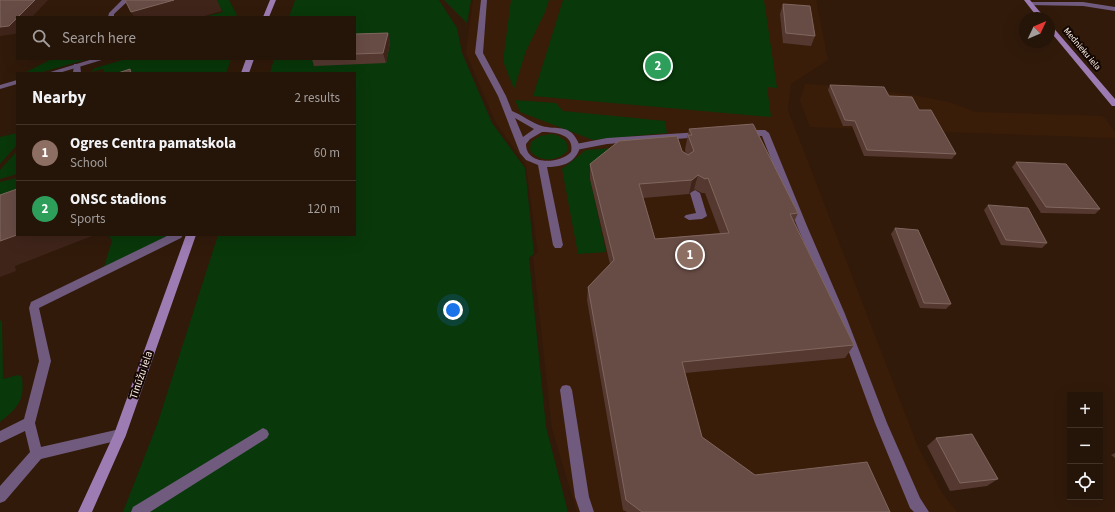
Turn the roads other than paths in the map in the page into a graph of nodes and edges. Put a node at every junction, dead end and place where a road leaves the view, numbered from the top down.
1 (126, 0) edge
2 (273, 0) edge
3 (484, 0) edge
4 (1028, 2) edge
5 (1054, 4) junction
6 (1115, 9) edge
7 (1037, 12) edge
8 (111, 16) edge
9 (266, 16) edge
10 (1115, 16) edge
11 (1055, 33) edge
12 (99, 60) edge
13 (250, 60) edge
14 (77, 69) edge
15 (58, 72) edge
16 (245, 72) edge
17 (16, 82) edge
18 (0, 87) edge
19 (1115, 104) edge
20 (508, 112) junction
21 (541, 130) junction
22 (712, 134) edge
23 (734, 134) edge
24 (522, 146) junction
25 (576, 147) junction
26 (542, 163) junction
27 (695, 193) edge
28 (689, 217) dead end
29 (176, 236) edge
30 (190, 236) edge
31 (558, 245) dead end
32 (566, 390) dead end
33 (29, 423) junction
34 (263, 434) dead end
35 (120, 435) junction
36 (0, 437) edge
37 (37, 454) junction
38 (0, 496) edge
39 (85, 512) edge
40 (138, 512) edge
41 (587, 512) edge
42 (922, 512) edge

1 - 8 street
2 - 9 main road
3 - 20 street
4 - 5 street
4 - 7 main road
5 - 6 street
5 - 10 street
11 - 19 main road, Mednieku iela
12 - 14 street
13 - 16 main road
14 - 15 street
17 - 18 street
20 - 21 street
20 - 24 street
21 - 24 street
21 - 25 street
22 - 25 street
23 - 42 street
24 - 26 street
25 - 26 street
26 - 31 street
27 - 28 street
29 - 33 street
30 - 35 main road, Tīnūžu iela
32 - 41 street
33 - 36 street
33 - 37 street
34 - 40 street
35 - 37 street
35 - 39 main road, Tīnūžu iela
37 - 38 street

